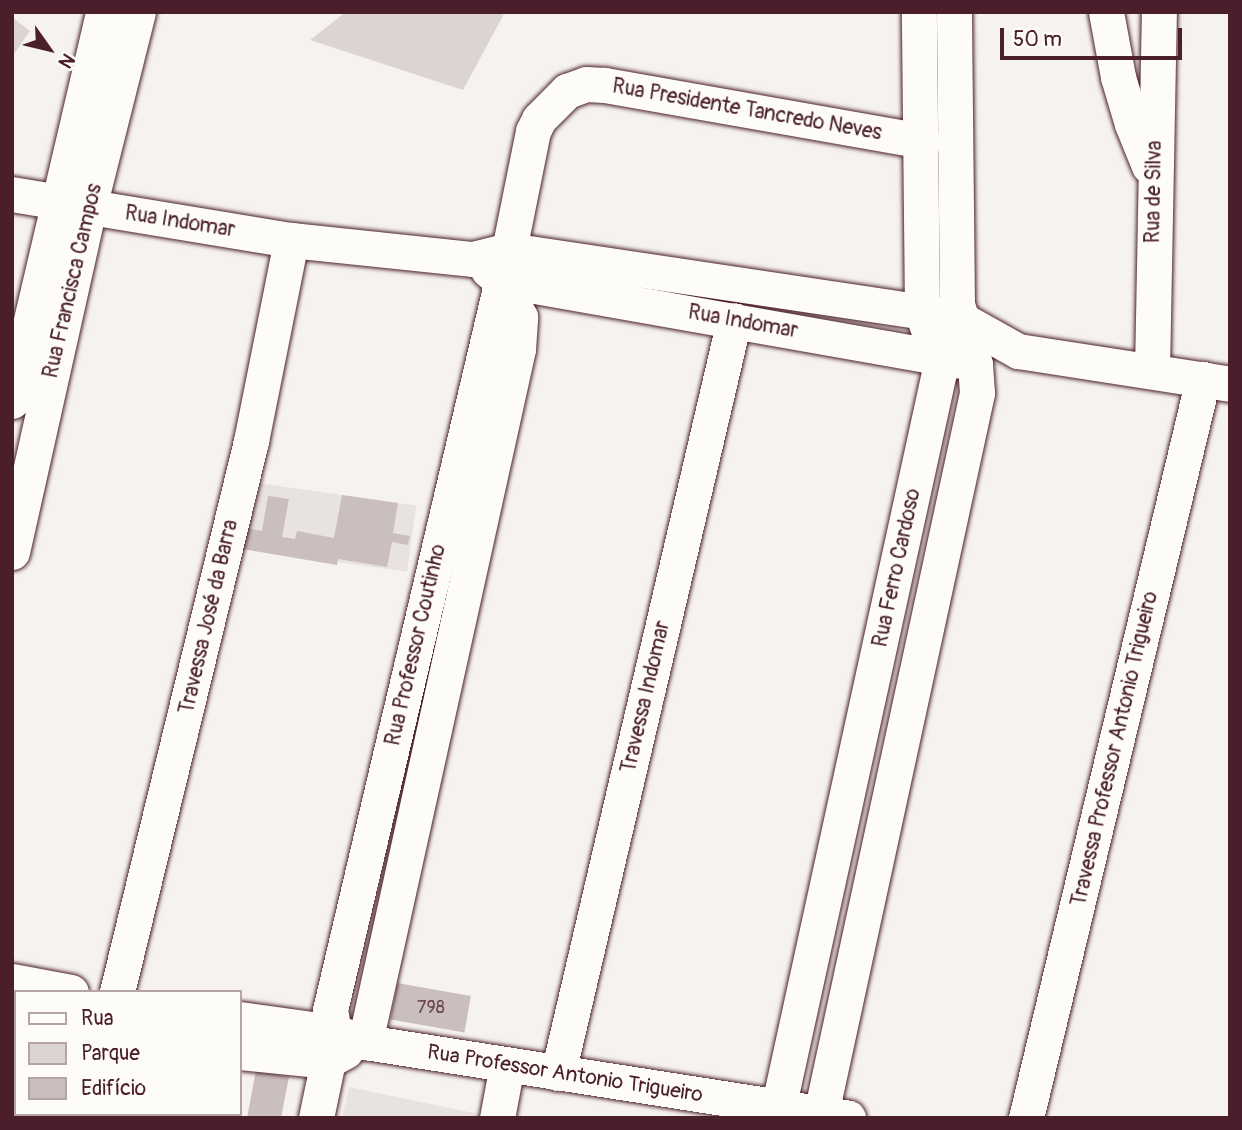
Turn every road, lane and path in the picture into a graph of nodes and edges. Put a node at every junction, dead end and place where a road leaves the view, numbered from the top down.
1 (103, 12) edge
2 (138, 12) edge
3 (919, 12) edge
4 (954, 12) edge
5 (1105, 12) edge
6 (1159, 12) edge
7 (923, 141) junction
8 (1154, 175) junction
9 (12, 194) edge
10 (73, 204) junction
11 (291, 240) junction
12 (505, 265) junction
13 (922, 312) junction
14 (959, 318) junction
15 (734, 320) junction
16 (1018, 351) junction
17 (937, 356) junction
18 (975, 364) junction
19 (1152, 371) junction
20 (1216, 382) edge
21 (12, 401) edge
22 (919, 467) junction
23 (959, 475) junction
24 (12, 552) edge
25 (899, 557) junction
26 (940, 563) junction
27 (12, 981) edge
28 (60, 990) edge
29 (117, 990) edge
30 (242, 1019) edge
31 (330, 1039) junction
32 (242, 1052) edge
33 (507, 1065) junction
34 (558, 1073) junction
35 (777, 1113) edge
36 (830, 1116) edge
37 (294, 1118) edge
38 (316, 1118) edge
39 (496, 1118) edge
40 (1026, 1118) edge

1 - 10 street, Rua Francisca Campos
2 - 10 street, Rua Francisca Campos
3 - 7 street, Rua Ferro Cardoso
4 - 14 street, Rua Ferro Cardoso
5 - 8 street
6 - 8 street, Rua de Silva
7 - 12 street, Rua Presidente Tancredo Neves
7 - 13 street, Rua Ferro Cardoso
8 - 19 street, Rua de Silva
9 - 10 street, Rua Indomar
10 - 11 street, Rua Indomar
10 - 21 street, Rua Francisca Campos
10 - 24 street, Rua Francisca Campos
11 - 12 street, Rua Indomar
11 - 29 street, Travessa José da Barra
12 - 13 street, Rua Indomar
12 - 15 street, Rua Indomar
12 - 31 street, Rua Professor Coutinho
12 - 31 street
13 - 14 street, Rua Indomar
13 - 17 street, Rua Ferro Cardoso
14 - 16 street, Rua Indomar
14 - 18 street, Rua Ferro Cardoso
15 - 17 street, Rua Indomar
15 - 34 street, Travessa Indomar
16 - 18 street, Rua Indomar
16 - 19 street, Rua Indomar
17 - 18 street, Rua Indomar
17 - 22 street, Rua Ferro Cardoso
18 - 23 street, Rua Ferro Cardoso
19 - 20 street, Rua Indomar
20 - 40 street, Travessa Professor Antonio Trigueiro
22 - 23 street
22 - 25 street, Rua Ferro Cardoso
23 - 26 street, Rua Ferro Cardoso
25 - 26 street
25 - 35 street, Rua Ferro Cardoso
26 - 36 street, Rua Ferro Cardoso
27 - 28 street
30 - 31 street, Rua Professor Antonio Trigueiro
31 - 32 street, Rua Professor Antonio Trigueiro
31 - 33 street, Rua Professor Antonio Trigueiro
31 - 37 street, Rua Professor Coutinho
31 - 38 street, Rua Professor Coutinho
33 - 34 street, Rua Professor Antonio Trigueiro
33 - 39 street
34 - 35 street, Rua Professor Antonio Trigueiro
35 - 36 street, Rua Professor Antonio Trigueiro

